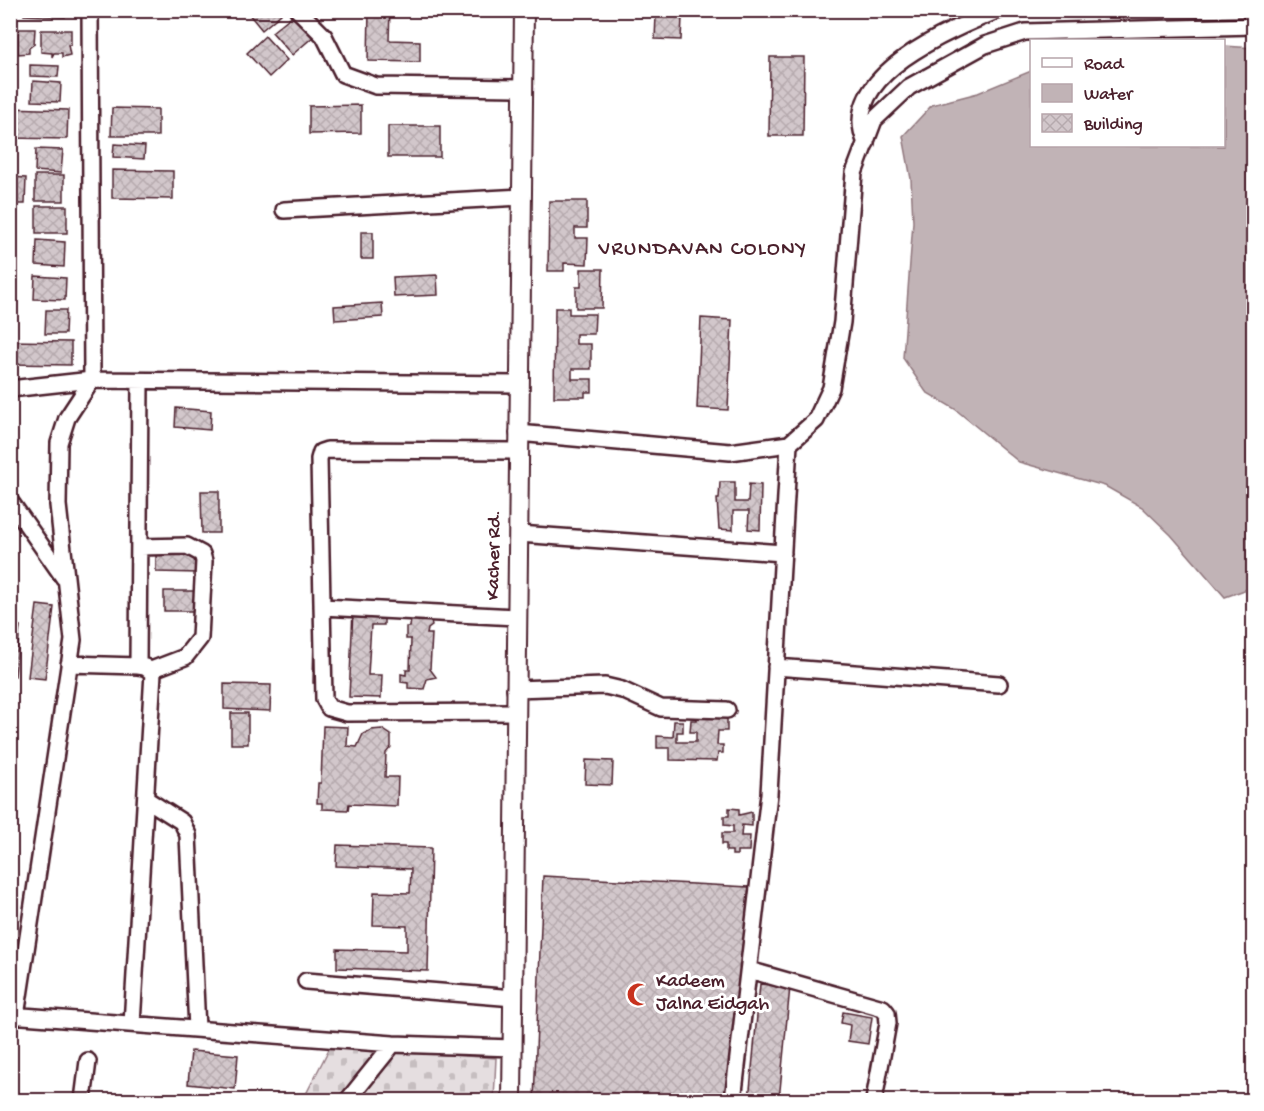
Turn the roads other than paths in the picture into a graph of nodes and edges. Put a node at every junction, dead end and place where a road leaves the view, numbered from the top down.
1 (90, 10) edge
2 (298, 10) edge
3 (524, 10) edge
4 (999, 10) edge
5 (1254, 26) edge
6 (523, 88) junction
7 (866, 143) junction
8 (522, 197) junction
9 (284, 210) dead end
10 (92, 380) junction
11 (140, 381) junction
12 (519, 384) junction
13 (10, 388) edge
14 (518, 433) junction
15 (789, 444) junction
16 (518, 451) junction
17 (10, 501) edge
18 (519, 534) junction
19 (139, 547) junction
20 (783, 553) junction
21 (65, 580) junction
22 (322, 607) junction
23 (516, 617) junction
24 (69, 664) junction
25 (776, 667) junction
26 (144, 668) junction
27 (999, 684) dead end
28 (515, 689) junction
29 (726, 710) dead end
30 (514, 711) junction
31 (146, 799) junction
32 (749, 970) junction
33 (306, 981) dead end
34 (514, 999) junction
35 (13, 1015) edge
36 (132, 1024) junction
37 (196, 1029) junction
38 (393, 1044) junction
39 (513, 1048) junction
40 (88, 1061) dead end
41 (83, 1101) edge
42 (348, 1101) edge
43 (512, 1101) edge
44 (734, 1101) edge
45 (874, 1101) edge

1 - 10 street
2 - 6 street
3 - 6 main road, Kacher Rd.
4 - 7 street
5 - 7 street
6 - 8 main road, Kacher Rd.
7 - 15 street
8 - 9 street
8 - 12 main road, Kacher Rd.
10 - 11 street
10 - 13 street
10 - 21 street
11 - 12 street
11 - 19 street
12 - 14 main road, Kacher Rd.
14 - 15 street
14 - 16 main road, Kacher Rd.
15 - 20 street
16 - 18 main road, Kacher Rd.
16 - 22 street
17 - 21 street
18 - 20 street
18 - 23 main road, Kacher Rd.
19 - 26 street
19 - 26 street
20 - 25 street
21 - 24 street
22 - 23 street
22 - 30 street
23 - 28 main road, Kacher Rd.
24 - 26 street
24 - 35 street
25 - 27 street
25 - 32 street
26 - 31 street
28 - 29 street
28 - 30 main road, Kacher Rd.
30 - 34 main road, Kacher Rd.
31 - 36 street
31 - 37 street
32 - 44 street
32 - 45 street
33 - 34 street
34 - 39 main road, Kacher Rd.
35 - 36 street
36 - 37 street
37 - 38 street
38 - 39 street
38 - 42 street
39 - 43 main road, Kacher Rd.
40 - 41 street

